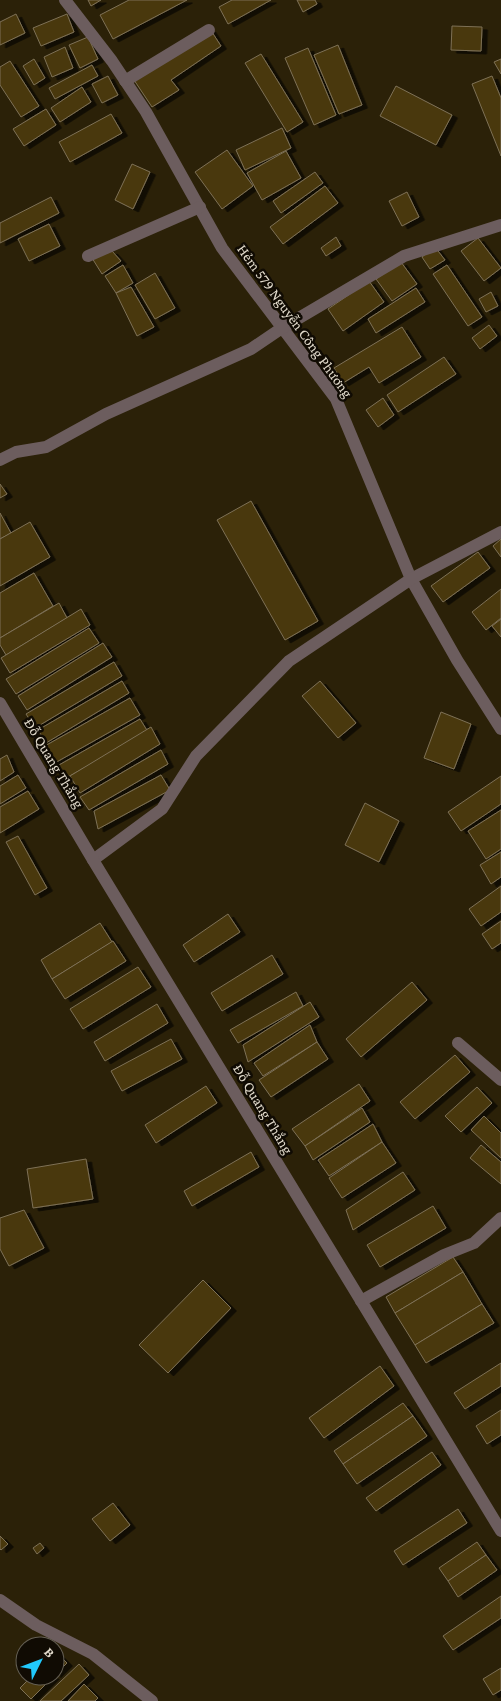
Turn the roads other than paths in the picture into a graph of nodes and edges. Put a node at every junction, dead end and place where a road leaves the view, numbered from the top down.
1 (65, 0) edge
2 (209, 30) dead end
3 (125, 81) junction
4 (200, 207) junction
5 (501, 225) edge
6 (88, 256) dead end
7 (282, 328) junction
8 (0, 460) edge
9 (501, 532) edge
10 (411, 579) junction
11 (0, 703) edge
12 (501, 729) edge
13 (93, 860) junction
14 (458, 1043) dead end
15 (501, 1080) edge
16 (501, 1218) edge
17 (361, 1301) junction
18 (501, 1531) edge
19 (0, 1600) edge
20 (152, 1701) edge

1 - 3 street, Hẻm 579 Nguyễn Công Phương
2 - 3 street
3 - 4 street, Hẻm 579 Nguyễn Công Phương
4 - 6 street
4 - 7 street, Hẻm 579 Nguyễn Công Phương
5 - 7 street
7 - 8 street
7 - 10 street, Hẻm 579 Nguyễn Công Phương
9 - 10 street
10 - 12 street, Hẻm 579 Nguyễn Công Phương
10 - 13 street
11 - 13 street, Đỗ Quang Thắng
13 - 17 street, Đỗ Quang Thắng
14 - 15 street
16 - 17 street
17 - 18 street, Đỗ Quang Thắng
19 - 20 street

